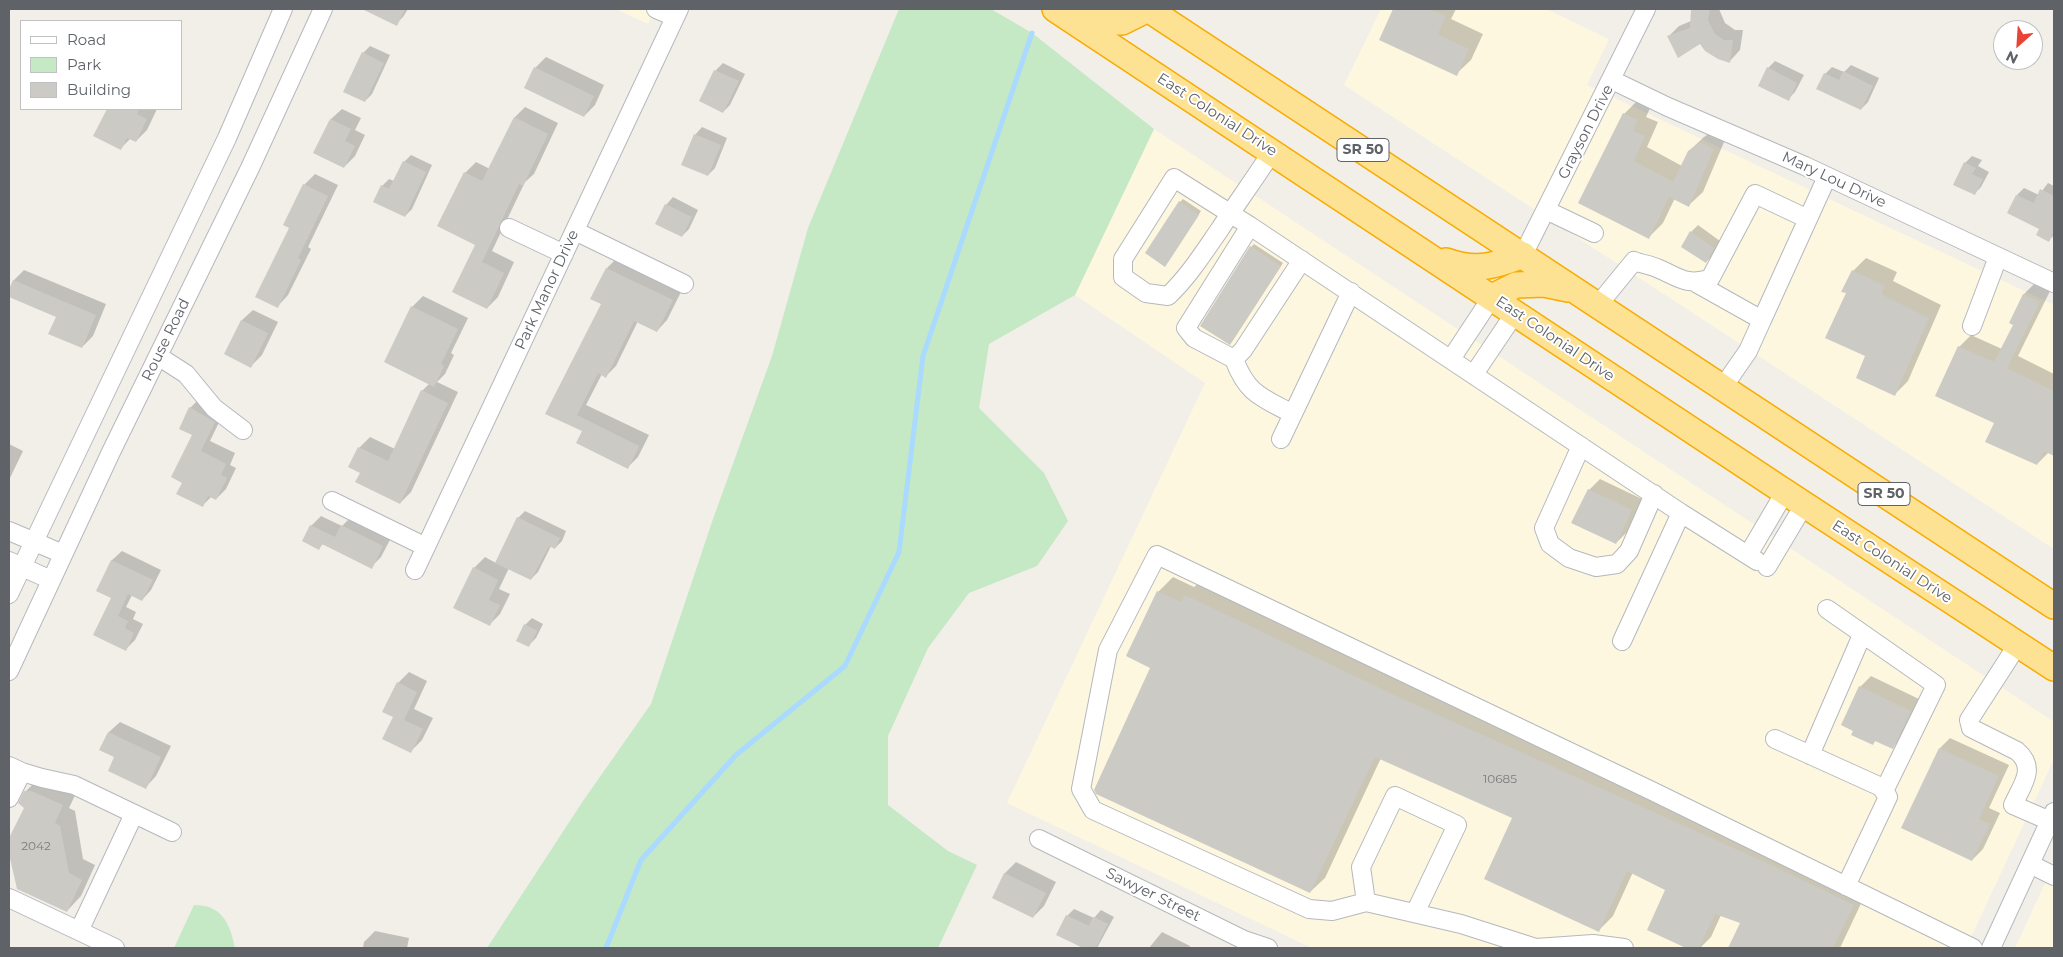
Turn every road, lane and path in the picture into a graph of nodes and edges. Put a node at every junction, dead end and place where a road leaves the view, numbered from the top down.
1 (283, 9) edge
2 (323, 9) edge
3 (656, 9) edge
4 (1148, 9) edge
5 (1646, 9) edge
6 (1056, 10) edge
7 (677, 13) edge
8 (1612, 80) junction
9 (1272, 152) junction
10 (1827, 177) junction
11 (1546, 210) junction
12 (1231, 213) junction
13 (1808, 219) junction
14 (1250, 226) junction
15 (508, 228) dead end
16 (575, 230) junction
17 (1594, 233) dead end
18 (564, 254) junction
19 (1523, 255) junction
20 (1430, 256) junction
21 (1998, 257) junction
22 (1302, 260) junction
23 (1696, 283) junction
24 (2054, 283) edge
25 (684, 284) dead end
26 (1351, 292) junction
27 (1578, 292) junction
28 (1492, 297) junction
29 (1598, 305) junction
30 (1515, 312) junction
31 (1762, 320) junction
32 (1972, 326) dead end
33 (158, 356) junction
34 (1234, 359) junction
35 (1451, 359) junction
36 (1474, 374) junction
37 (1723, 387) junction
38 (1292, 414) junction
39 (243, 430) dead end
40 (1281, 439) dead end
41 (1581, 446) junction
42 (1654, 494) junction
43 (1795, 499) junction
44 (332, 501) dead end
45 (1682, 513) junction
46 (9, 532) edge
47 (34, 542) junction
48 (426, 548) junction
49 (63, 554) junction
50 (15, 564) edge
51 (415, 570) dead end
52 (51, 580) junction
53 (9, 594) edge
54 (2054, 606) edge
55 (1827, 609) dead end
56 (1862, 635) junction
57 (1622, 641) dead end
58 (2018, 644) junction
59 (2054, 668) edge
60 (9, 671) edge
61 (1775, 738) dead end
62 (1810, 755) junction
63 (15, 769) edge
64 (1884, 791) junction
65 (9, 798) edge
66 (134, 814) junction
67 (2052, 816) edge
68 (172, 832) dead end
69 (1039, 839) dead end
70 (2030, 864) junction
71 (2054, 876) edge
72 (1846, 886) junction
73 (9, 898) edge
74 (1366, 902) junction
75 (1415, 913) junction
76 (79, 931) junction
77 (1239, 944) edge
78 (115, 948) edge
79 (1268, 948) edge
80 (1624, 948) edge
81 (1973, 948) edge
82 (1991, 948) edge

1 - 47 street
2 - 33 street, Rouse Road
3 - 7 street
4 - 6 highway
4 - 19 highway, SR 50
5 - 8 street, Grayson Drive
6 - 9 highway, East Colonial Drive
7 - 16 street, Park Manor Drive
8 - 10 street, Mary Lou Drive
8 - 11 street, Grayson Drive
9 - 12 street
9 - 20 highway, East Colonial Drive
10 - 13 street
10 - 21 street, Mary Lou Drive
11 - 17 street
11 - 19 street, Grayson Drive
12 - 12 street
12 - 14 street
13 - 23 street
13 - 31 street
14 - 22 street
14 - 34 street
15 - 18 street
16 - 18 street, Park Manor Drive
16 - 25 street
18 - 48 street, Park Manor Drive
19 - 20 highway
19 - 27 highway, SR 50
20 - 28 highway, East Colonial Drive
21 - 24 street, Mary Lou Drive
21 - 32 street
22 - 26 street
22 - 34 street
23 - 29 street
23 - 31 street
26 - 35 street
26 - 38 street
27 - 28 highway
27 - 29 highway, SR 50
28 - 30 highway, East Colonial Drive
28 - 35 street
29 - 37 highway, SR 50
30 - 36 street
30 - 43 highway, East Colonial Drive
31 - 37 street
33 - 39 street
33 - 49 street, Rouse Road
34 - 38 street
35 - 36 street
36 - 41 street
37 - 54 highway, SR 50
38 - 40 street
41 - 42 street
41 - 42 street
42 - 45 street
43 - 45 street
43 - 58 highway, East Colonial Drive
44 - 48 street
45 - 57 street
46 - 47 street
47 - 49 street
47 - 50 street
48 - 51 street, Park Manor Drive
49 - 52 street, Rouse Road
50 - 52 street
50 - 53 street
52 - 60 street, Rouse Road
55 - 56 street
56 - 62 street
56 - 64 street
58 - 59 highway, East Colonial Drive
58 - 67 street
61 - 62 street
62 - 64 street
63 - 65 street
63 - 66 street
64 - 72 street
66 - 68 street
66 - 76 street
67 - 70 street
69 - 77 street, Sawyer Street
70 - 71 street
70 - 82 street
72 - 74 street
72 - 81 street
73 - 76 street
74 - 75 street
74 - 75 street
75 - 80 street
76 - 78 street
77 - 79 street, Sawyer Street

